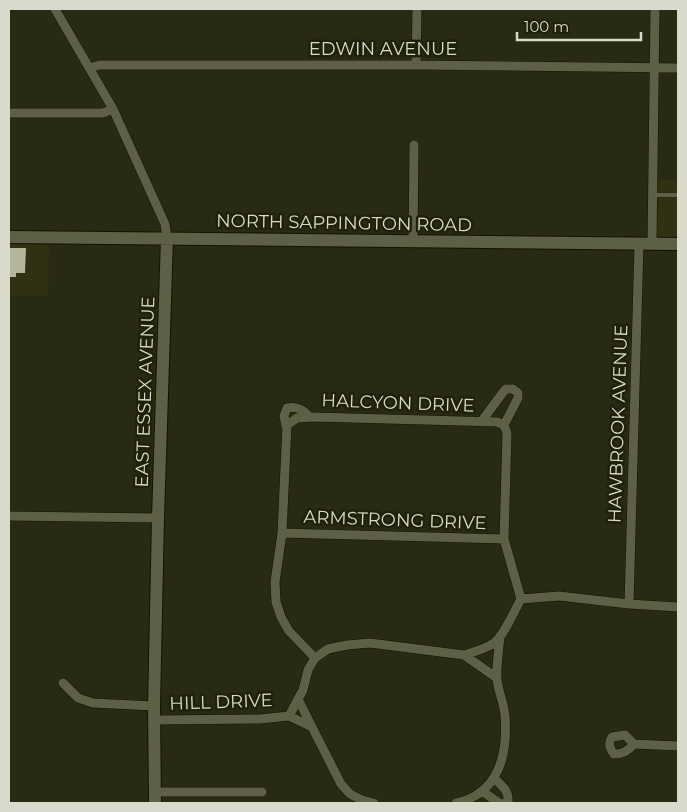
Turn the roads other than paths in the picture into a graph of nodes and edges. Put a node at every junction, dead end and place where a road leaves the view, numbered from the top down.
1 (55, 9) edge
2 (417, 9) edge
3 (655, 9) edge
4 (416, 65) junction
5 (88, 68) junction
6 (654, 68) junction
7 (678, 68) edge
8 (113, 109) junction
9 (9, 113) edge
10 (414, 145) dead end
11 (653, 195) junction
12 (678, 195) edge
13 (9, 237) edge
14 (167, 238) junction
15 (413, 242) junction
16 (639, 244) junction
17 (652, 244) junction
18 (678, 244) edge
19 (309, 417) junction
20 (481, 422) junction
21 (289, 424) junction
22 (504, 425) junction
23 (9, 516) edge
24 (158, 518) junction
25 (282, 533) junction
26 (504, 539) junction
27 (521, 600) junction
28 (629, 604) junction
29 (678, 607) edge
30 (500, 636) junction
31 (464, 655) junction
32 (315, 658) junction
33 (497, 678) junction
34 (63, 683) dead end
35 (298, 699) junction
36 (154, 706) junction
37 (289, 716) junction
38 (154, 720) junction
39 (312, 727) junction
40 (634, 744) dead end
41 (678, 746) edge
42 (494, 778) junction
43 (482, 791) junction
44 (262, 792) dead end
45 (155, 798) edge
46 (374, 803) edge
47 (456, 803) edge
48 (499, 803) edge
49 (505, 803) edge

1 - 5 street, EAST ESSEX AVENUE
2 - 4 street
3 - 6 street
4 - 5 street, EDWIN AVENUE
4 - 6 street, EDWIN AVENUE
5 - 8 street, EAST ESSEX AVENUE
6 - 7 street, EDWIN AVENUE
6 - 11 street
8 - 9 street
8 - 14 street, EAST ESSEX AVENUE
10 - 15 street
11 - 12 lane
11 - 17 street
13 - 14 street, NORTH SAPPINGTON ROAD
14 - 15 street, NORTH SAPPINGTON ROAD
14 - 24 street, EAST ESSEX AVENUE
15 - 16 street, NORTH SAPPINGTON ROAD
16 - 17 street, NORTH SAPPINGTON ROAD
16 - 28 street, HAWBROOK AVENUE
17 - 18 street, NORTH SAPPINGTON ROAD
19 - 20 street, HALCYON DRIVE
19 - 21 street, HALCYON DRIVE
19 - 21 street
20 - 22 street, HALCYON DRIVE
20 - 22 street
21 - 25 street
22 - 26 street
23 - 24 street
24 - 36 street, EAST ESSEX AVENUE
25 - 26 street, ARMSTRONG DRIVE
25 - 32 street
26 - 27 street, ARMSTRONG DRIVE
27 - 28 street
27 - 30 street
28 - 29 street
30 - 31 street
30 - 33 street
31 - 32 street
31 - 33 street
32 - 35 street, HILL DRIVE
33 - 42 street
34 - 36 street, HILL DRIVE
35 - 37 street, HILL DRIVE
35 - 39 street, HILL DRIVE
36 - 38 street, EAST ESSEX AVENUE
37 - 38 street, HILL DRIVE
37 - 39 street, HILL DRIVE
38 - 45 street, EAST ESSEX AVENUE
39 - 46 street, HILL DRIVE
40 - 41 street
42 - 43 street
42 - 49 street
43 - 47 street
43 - 48 street
44 - 45 street

